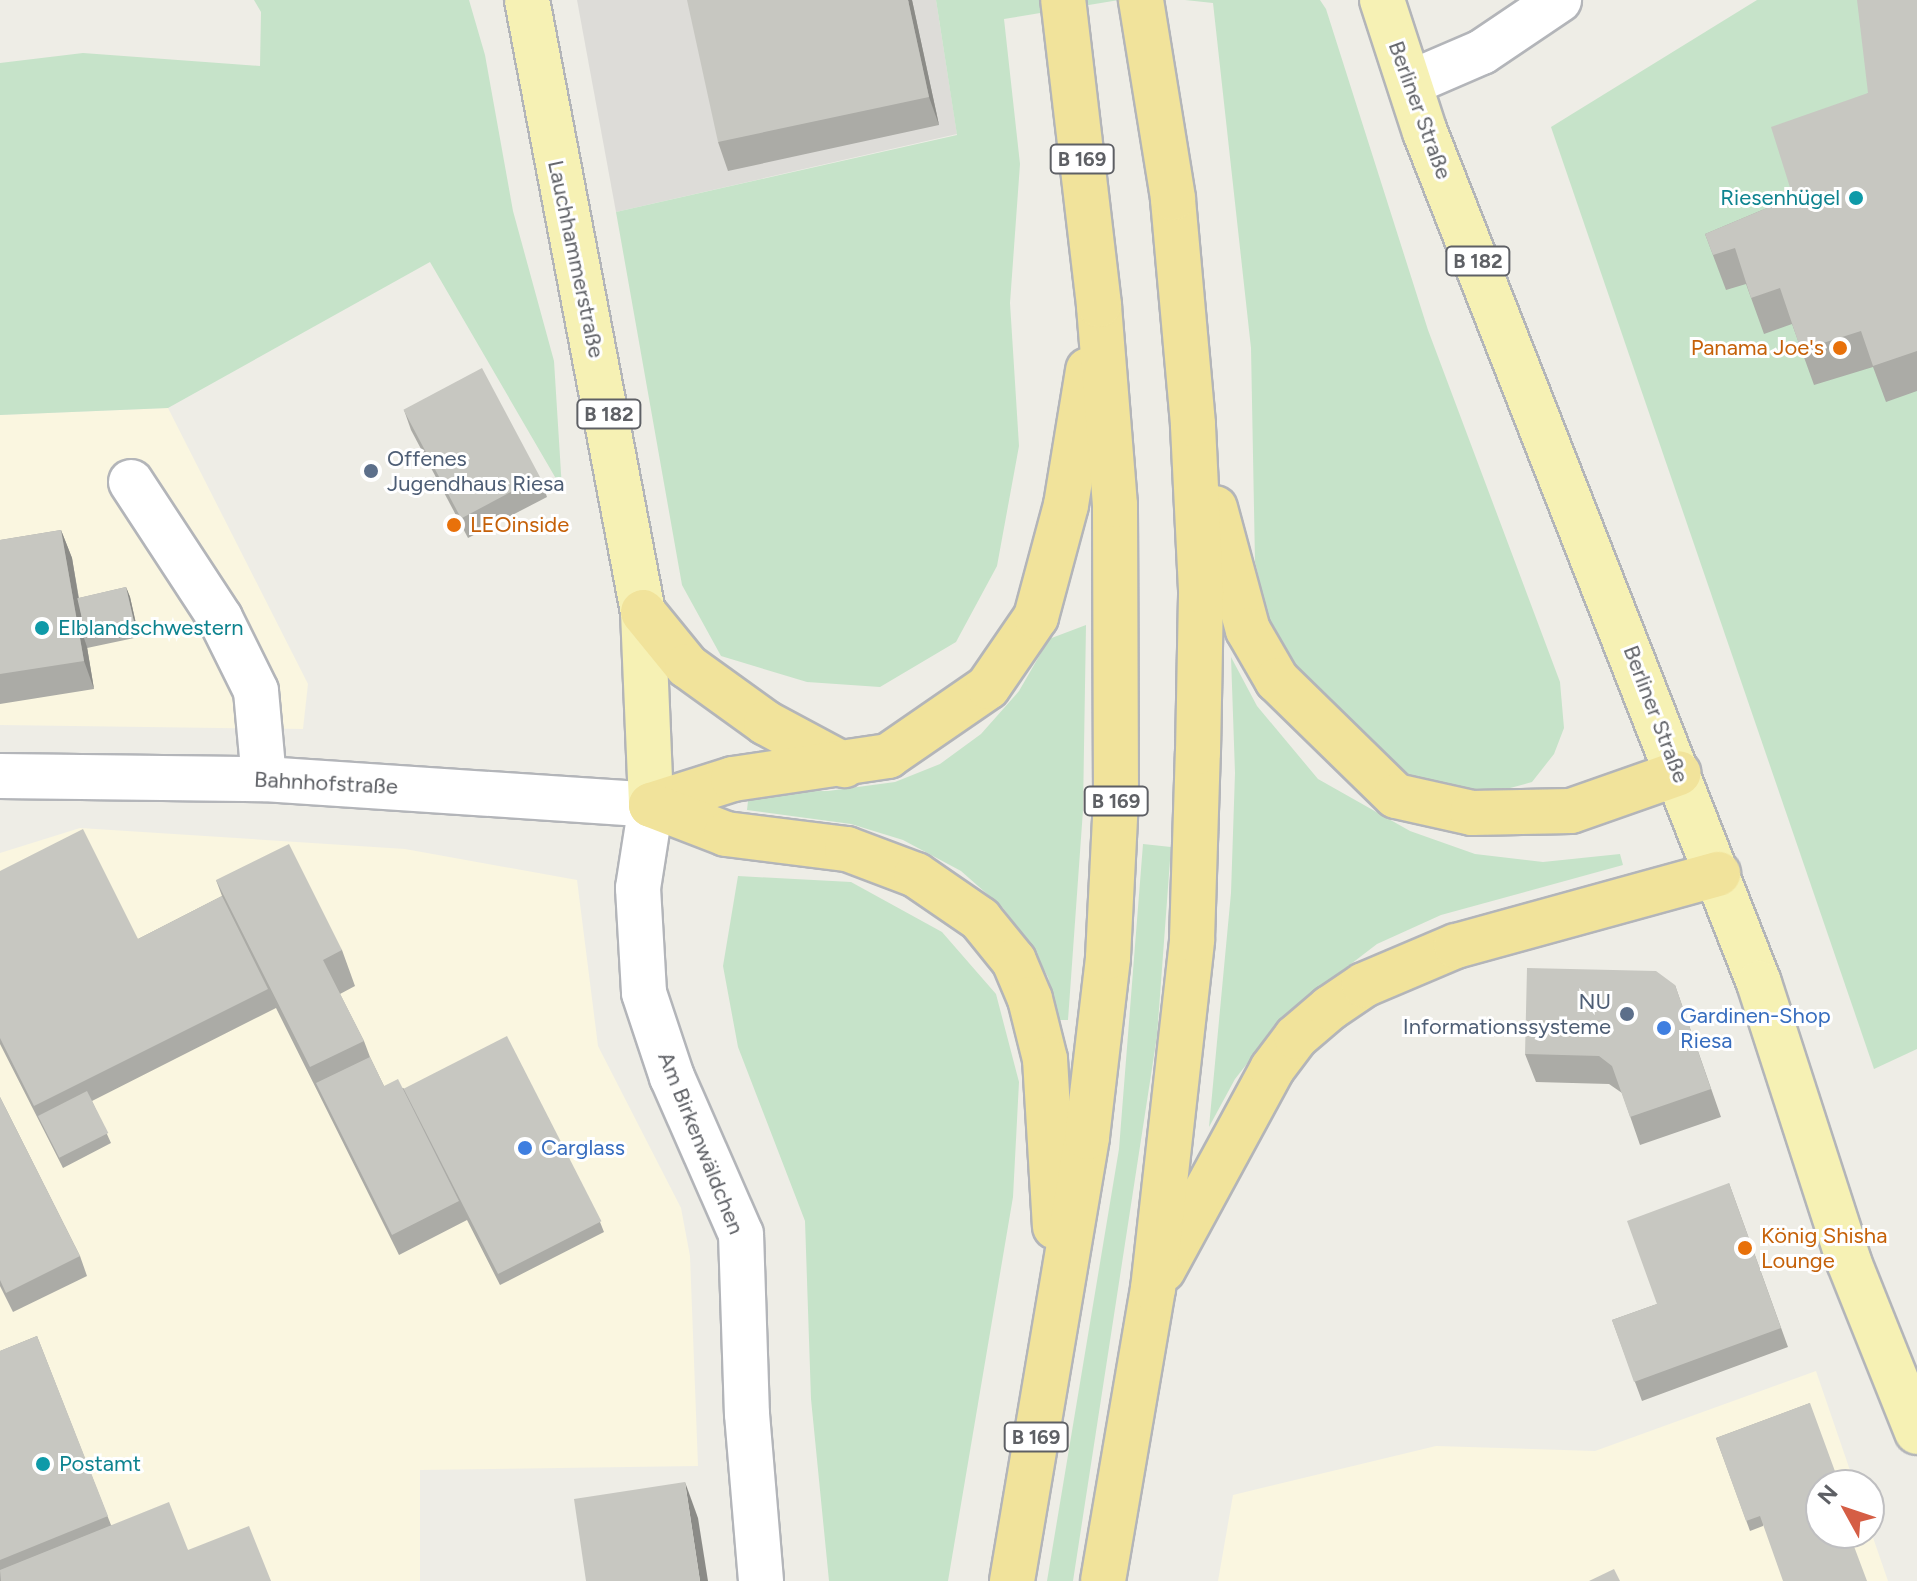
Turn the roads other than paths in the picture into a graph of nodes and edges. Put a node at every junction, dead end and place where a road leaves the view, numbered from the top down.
1 (527, 0) edge
2 (1141, 0) edge
3 (1382, 0) edge
4 (1559, 0) edge
5 (1064, 6) edge
6 (1410, 83) junction
7 (1099, 305) junction
8 (1193, 424) junction
9 (131, 482) dead end
10 (643, 612) junction
11 (844, 765) junction
12 (1679, 773) junction
13 (0, 776) edge
14 (264, 779) junction
15 (651, 805) junction
16 (1718, 874) junction
17 (1153, 1289) junction
18 (1060, 1293) junction
19 (1917, 1432) edge
20 (761, 1581) edge
21 (1012, 1581) edge
22 (1103, 1581) edge

1 - 10 main road, Lauchhammerstraße / B 182
2 - 8 highway
3 - 6 main road, Berliner Straße / B 182
4 - 6 street
5 - 7 highway, B 169
6 - 12 main road, Berliner Straße / B 182
7 - 11 highway
7 - 18 highway, B 169
8 - 12 highway
8 - 17 highway
9 - 14 street
10 - 11 highway
10 - 15 main road, Lauchhammerstraße / B 182
11 - 15 highway
12 - 16 main road, Berliner Straße / B 182
13 - 14 street, Bahnhofstraße
14 - 15 street, Bahnhofstraße
15 - 18 highway
15 - 20 street, Am Birkenwäldchen
16 - 17 highway
16 - 19 main road, Berliner Straße
17 - 22 highway
18 - 21 highway, B 169

